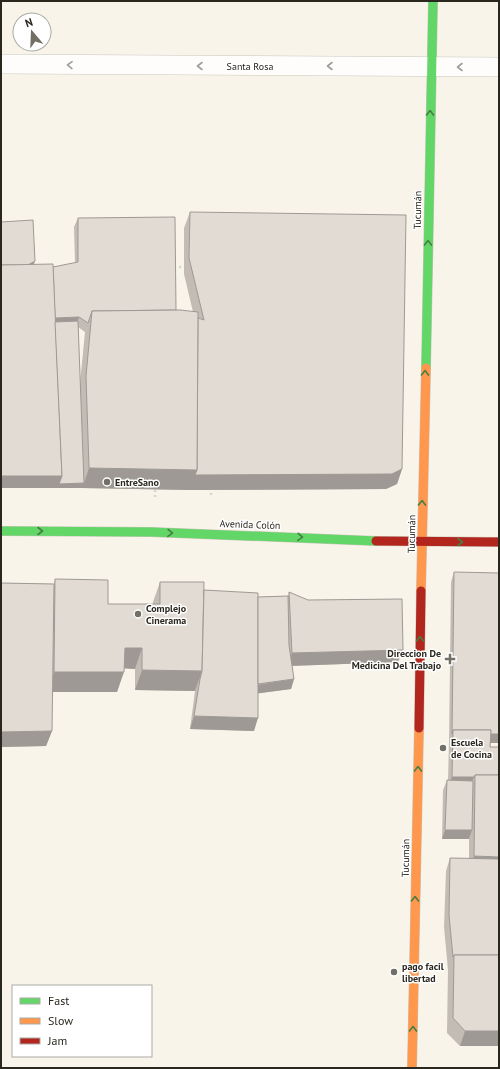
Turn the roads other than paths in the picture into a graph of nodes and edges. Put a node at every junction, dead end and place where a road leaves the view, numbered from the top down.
1 (433, 1) edge
2 (1, 64) edge
3 (431, 66) junction
4 (499, 67) edge
5 (1, 531) edge
6 (422, 542) junction
7 (499, 542) edge
8 (412, 1068) edge

1 - 3 street, Tucumán
3 -> 2 street, Santa Rosa
4 -> 3 street, Santa Rosa
6 -> 3 street, Tucumán
5 -> 6 street, Avenida Colón
6 -> 7 street, Avenida Colón
8 -> 6 street, Tucumán

